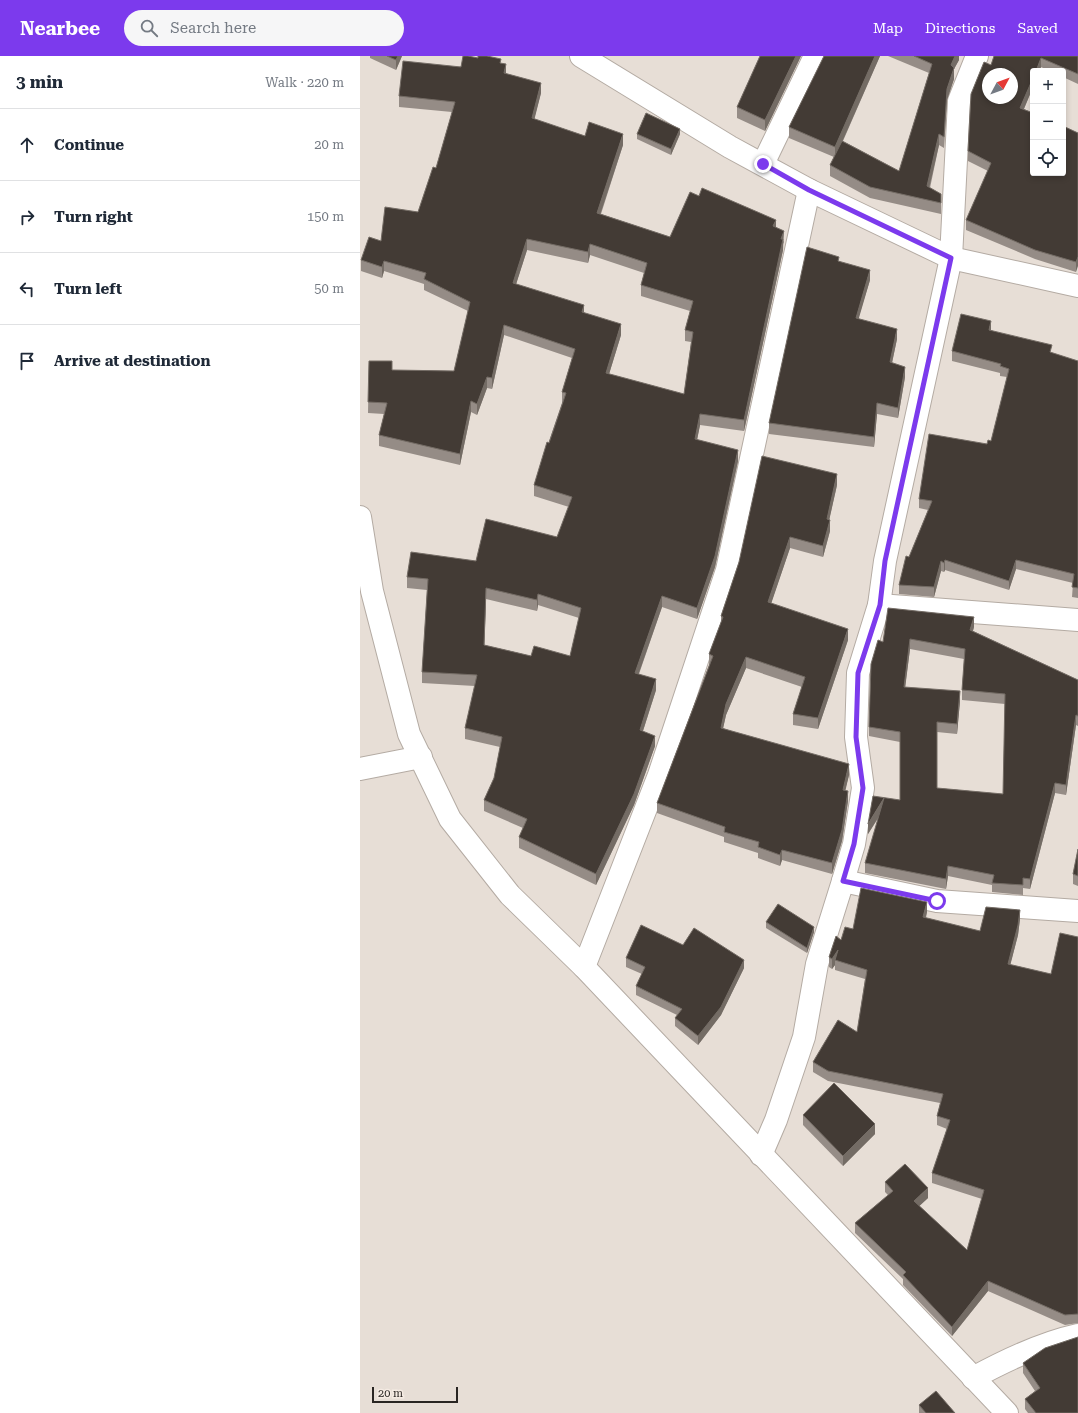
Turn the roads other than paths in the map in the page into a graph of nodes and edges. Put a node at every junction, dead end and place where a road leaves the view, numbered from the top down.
1 (581, 56) edge
2 (815, 56) edge
3 (977, 56) edge
4 (763, 164) junction
5 (809, 190) junction
6 (951, 258) junction
7 (1078, 286) edge
8 (360, 517) edge
9 (880, 605) junction
10 (1078, 620) edge
11 (420, 757) junction
12 (360, 769) edge
13 (843, 881) junction
14 (1078, 911) edge
15 (584, 967) junction
16 (761, 1155) junction
17 (1078, 1335) edge
18 (973, 1378) junction
19 (1007, 1413) edge

1 - 4 street
2 - 4 street
3 - 6 street
4 - 5 street
5 - 6 street
5 - 15 street
6 - 7 street
6 - 9 street
8 - 11 street
9 - 10 street
9 - 13 street
11 - 12 street
11 - 15 street
13 - 14 street
13 - 16 street
15 - 16 street
16 - 18 street
17 - 18 street
18 - 19 street

